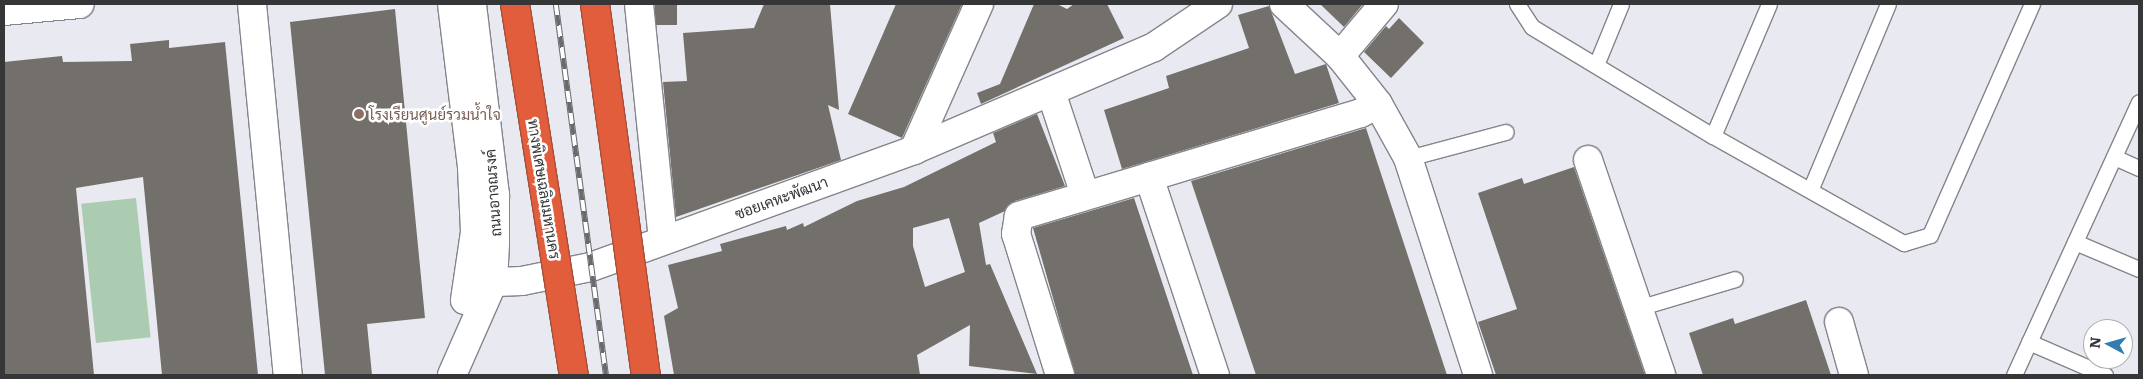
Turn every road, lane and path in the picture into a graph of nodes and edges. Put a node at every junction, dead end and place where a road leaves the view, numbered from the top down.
1 (80, 4) edge
2 (252, 4) edge
3 (452, 4) edge
4 (472, 4) edge
5 (516, 4) edge
6 (595, 4) edge
7 (639, 4) edge
8 (979, 4) edge
9 (1218, 4) edge
10 (1284, 4) edge
11 (1384, 4) edge
12 (1517, 4) edge
13 (1622, 4) edge
14 (1769, 4) edge
15 (1888, 4) edge
16 (2032, 4) edge
17 (4, 11) edge
18 (1340, 56) junction
19 (1596, 65) junction
20 (1051, 92) junction
21 (2139, 102) edge
22 (1378, 104) junction
23 (1506, 132) dead end
24 (1713, 136) junction
25 (914, 150) junction
26 (2114, 157) junction
27 (1408, 158) junction
28 (1588, 160) dead end
29 (2139, 168) edge
30 (1149, 177) junction
31 (1811, 188) junction
32 (1085, 195) junction
33 (663, 239) junction
34 (2075, 242) junction
35 (2139, 269) edge
36 (1735, 279) dead end
37 (481, 283) junction
38 (1638, 308) junction
39 (1839, 322) dead end
40 (2029, 342) junction
41 (288, 375) edge
42 (434, 375) edge
43 (452, 375) edge
44 (574, 375) edge
45 (646, 375) edge
46 (1060, 375) edge
47 (1215, 375) edge
48 (1478, 375) edge
49 (1661, 375) edge
50 (1854, 375) edge
51 (2014, 375) edge
52 (2105, 375) edge

1 - 17 street
2 - 41 street
3 - 37 street, ถนนอาจณรงค์
4 - 37 street, ถนนอาจณรงค์
5 - 44 highway, ทางพิเศษเฉลิมมหานคร, bridge
6 - 45 highway, bridge
7 - 33 street
8 - 25 street
9 - 20 street, ซอยเคหะพัฒนา
10 - 18 street
11 - 18 street
12 - 19 lane
13 - 19 lane
14 - 24 lane
15 - 31 lane
16 - 31 lane
18 - 22 street
19 - 24 lane
20 - 25 street, ซอยเคหะพัฒนา
20 - 32 street
21 - 26 lane
22 - 27 street
22 - 30 street
23 - 27 lane
24 - 31 lane
25 - 33 street, ซอยเคหะพัฒนา
26 - 29 lane
26 - 34 lane
27 - 48 street
28 - 38 street
30 - 32 street
30 - 47 street
32 - 46 street
33 - 37 street, ซอยเคหะพัฒนา
34 - 35 lane
34 - 40 lane
36 - 38 lane
37 - 42 street, ถนนอาจณรงค์
37 - 43 street, ถนนอาจณรงค์
38 - 49 street
39 - 50 street
40 - 51 lane
40 - 52 lane

